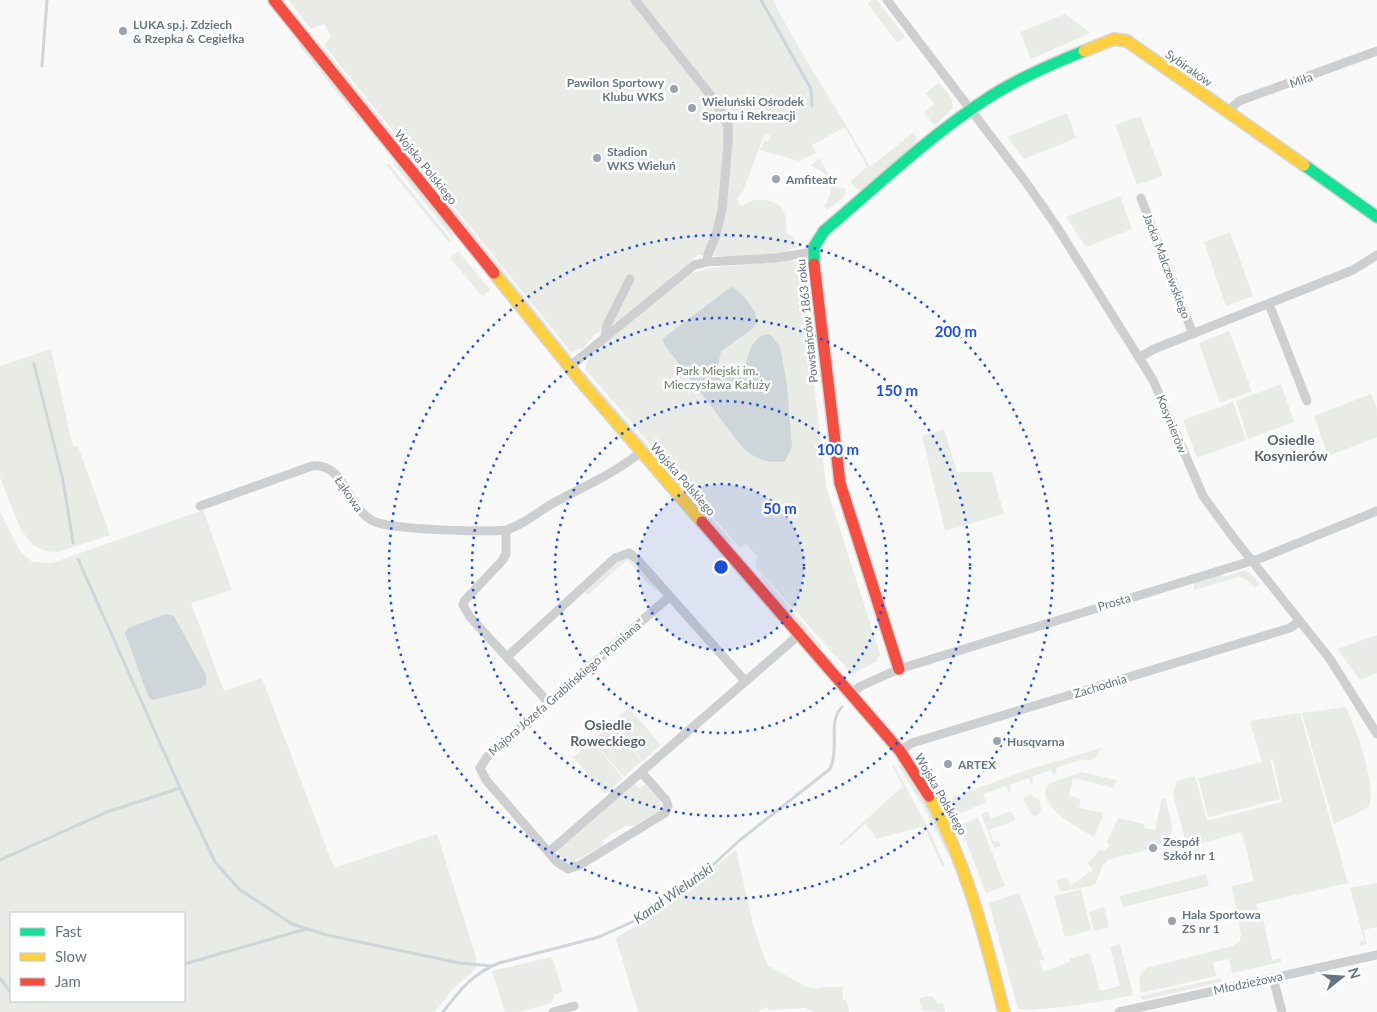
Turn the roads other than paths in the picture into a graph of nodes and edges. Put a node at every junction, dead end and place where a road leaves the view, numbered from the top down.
1 (274, 0) edge
2 (635, 0) edge
3 (887, 0) edge
4 (1377, 52) edge
5 (970, 109) junction
6 (1227, 112) junction
7 (1141, 198) dead end
8 (1377, 216) edge
9 (813, 252) junction
10 (1377, 255) edge
11 (708, 262) junction
12 (630, 279) dead end
13 (1270, 304) junction
14 (1193, 334) junction
15 (605, 336) junction
16 (1140, 357) junction
17 (569, 367) junction
18 (1307, 401) dead end
19 (641, 452) junction
20 (200, 506) dead end
21 (1377, 511) edge
22 (506, 530) junction
23 (1251, 560) junction
24 (670, 596) junction
25 (1300, 621) junction
26 (800, 634) junction
27 (507, 657) junction
28 (899, 669) junction
29 (745, 682) junction
30 (851, 693) junction
31 (549, 703) junction
32 (1377, 734) edge
33 (900, 751) junction
34 (642, 773) junction
35 (549, 852) junction
36 (1377, 955) edge
37 (1273, 978) junction
38 (574, 1006) dead end
39 (1160, 1007) edge
40 (553, 1012) edge
41 (1004, 1012) edge
42 (1118, 1012) edge
43 (1282, 1012) edge

1 - 17 street, Wojska Polskiego
2 - 11 street
3 - 5 street
4 - 6 street, Miła
5 - 6 street, Sybiraków
5 - 9 street, Powstańców 1863 roku
5 - 16 street, Kosynierów
6 - 8 street, Sybiraków
7 - 14 street, Jacka Malczewskiego
9 - 11 street
9 - 28 street, Powstańców 1863 roku
10 - 13 street, Jacka Malczewskiego
11 - 15 street
12 - 15 street
13 - 14 street, Jacka Malczewskiego
13 - 18 street
14 - 16 street, Jacka Malczewskiego
15 - 17 street
16 - 23 street, Kosynierów
17 - 19 street, Wojska Polskiego
19 - 22 street, Łąkowa
19 - 26 street, Wojska Polskiego
20 - 22 street, Łąkowa
21 - 23 street, Prosta
22 - 27 street
23 - 25 street, Kosynierów
23 - 28 street, Prosta
24 - 27 street
24 - 29 street
24 - 31 street, Majora Józefa Grabińskiego "Pomiana"
25 - 32 street, Kosynierów
25 - 33 street, Zachodnia
26 - 29 street
26 - 30 street, Wojska Polskiego
27 - 31 street
28 - 30 street, Prosta
29 - 34 street
30 - 33 street, Wojska Polskiego
31 - 35 street, Majora Józefa Grabińskiego "Pomiana"
33 - 41 street, Wojska Polskiego
34 - 35 street
34 - 35 street
36 - 37 street, Młodzieżowa
37 - 39 street, Młodzieżowa
37 - 43 street
38 - 40 street
39 - 42 street, Młodzieżowa

